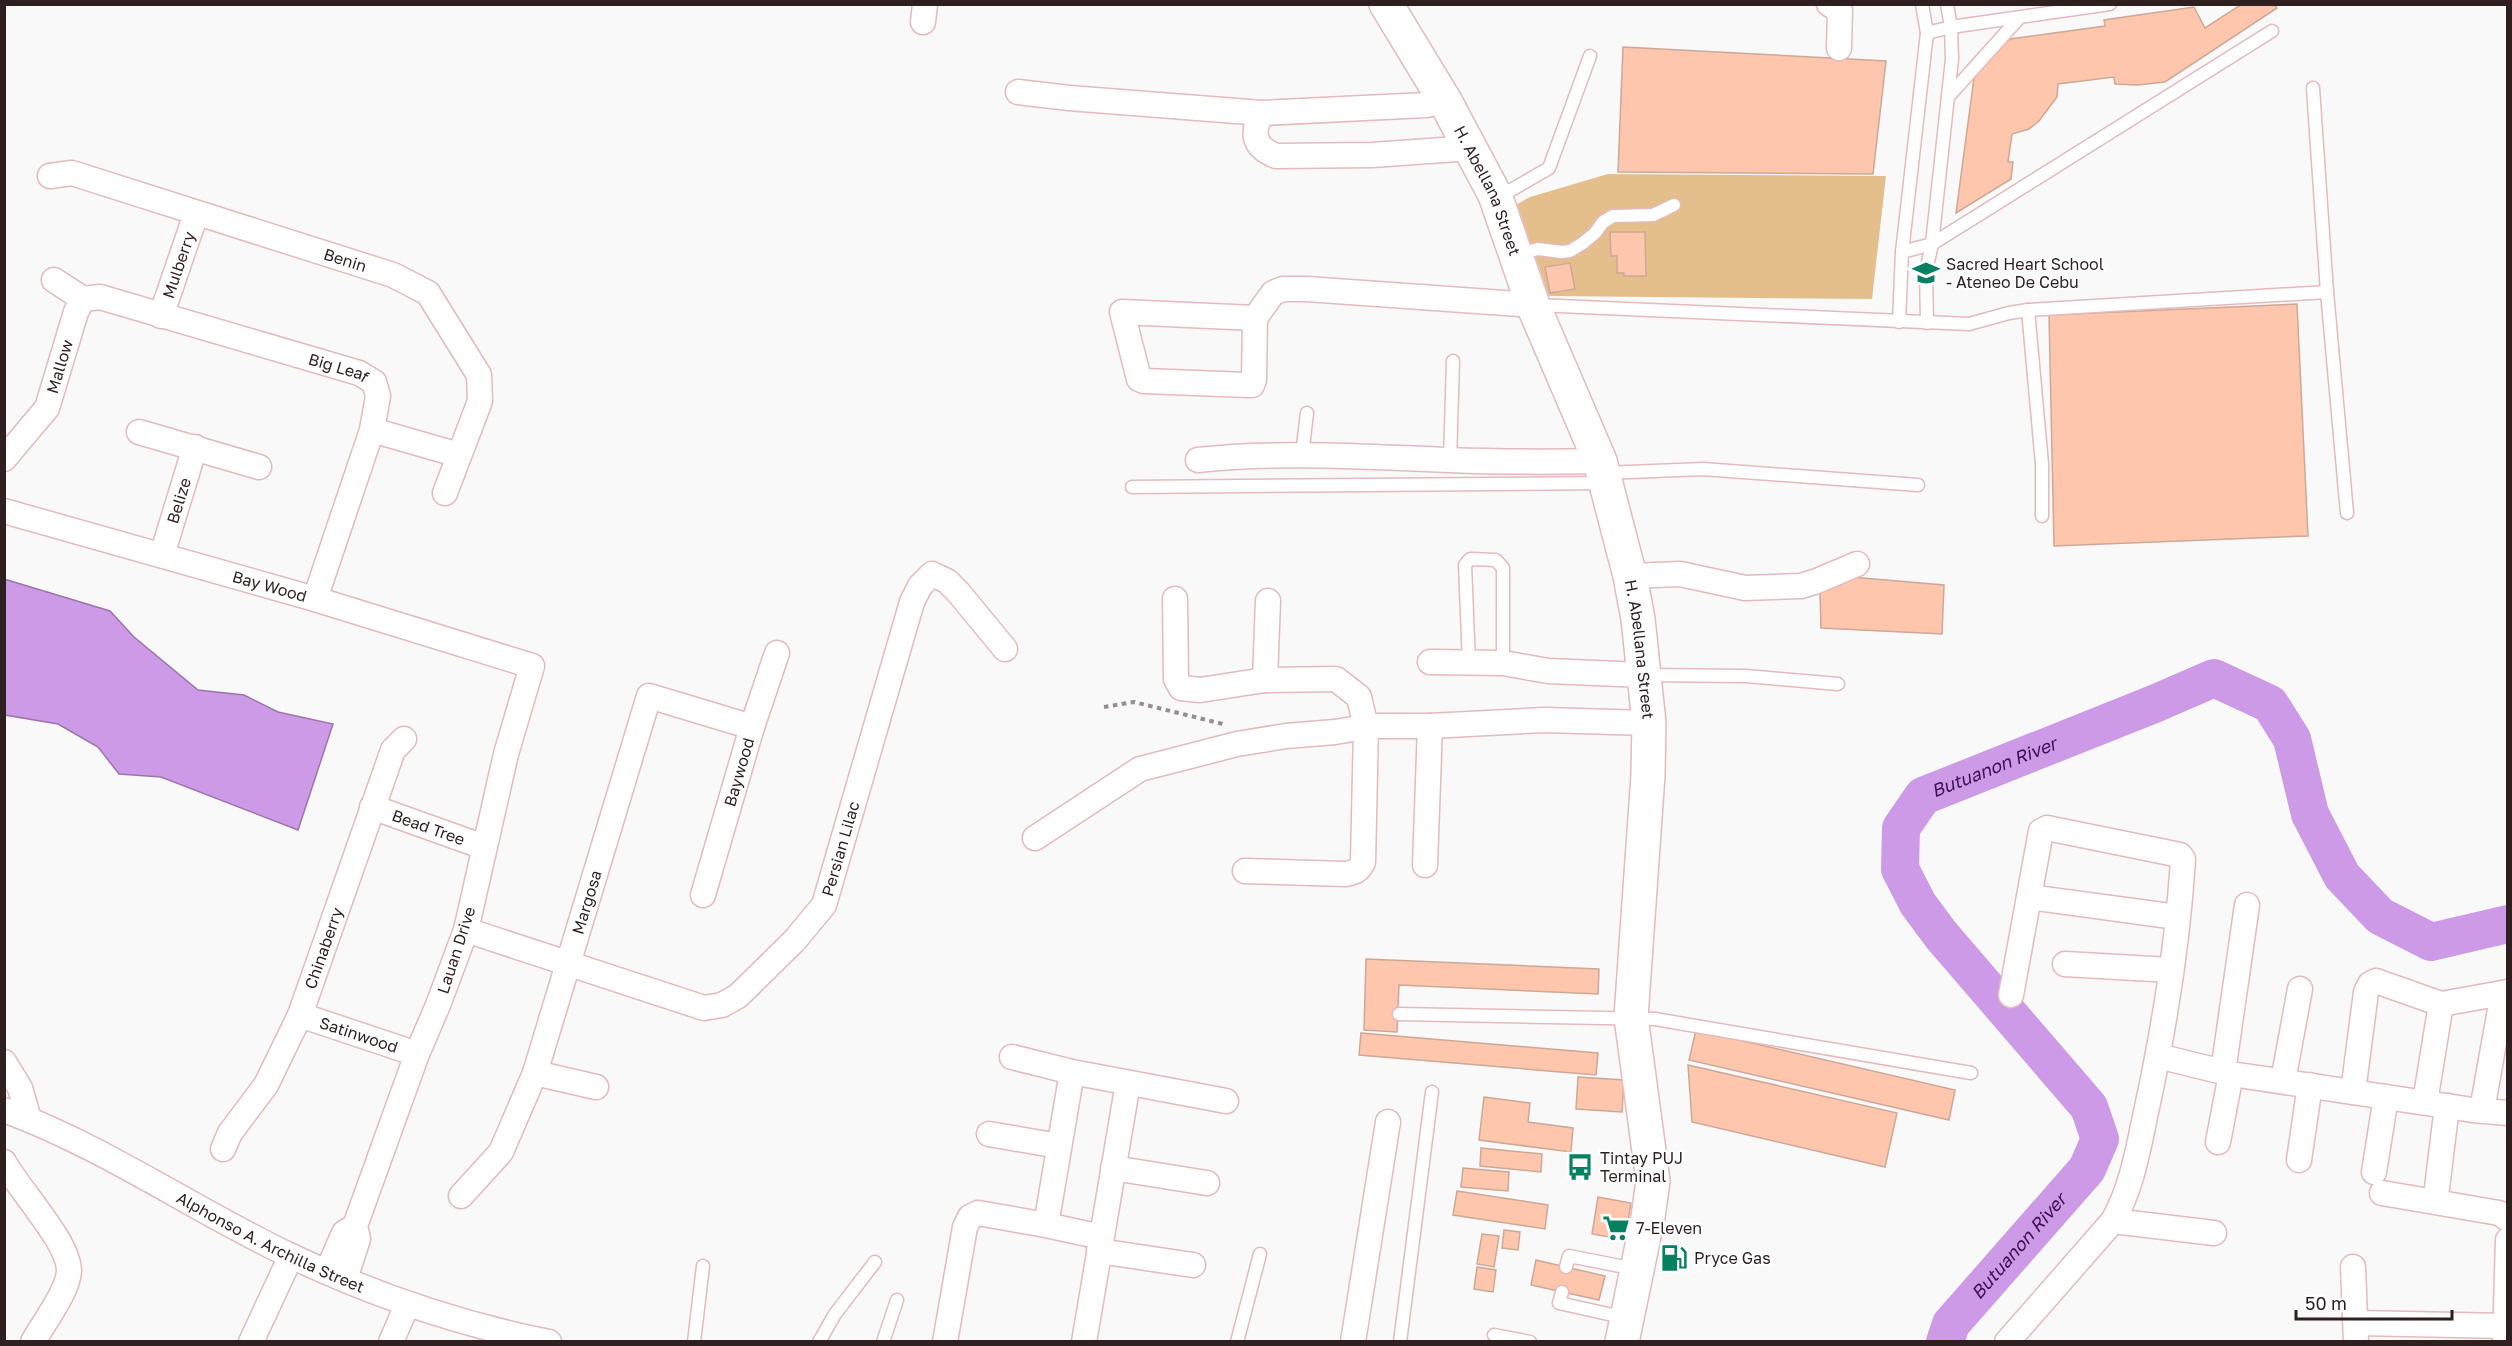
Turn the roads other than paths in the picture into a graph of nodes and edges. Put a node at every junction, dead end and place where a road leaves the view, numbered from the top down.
1 (1386, 4) edge
2 (1829, 4) edge
3 (1922, 4) edge
4 (1947, 4) edge
5 (2110, 4) edge
6 (2019, 18) junction
7 (1951, 27) junction
8 (2272, 31) dead end
9 (1927, 33) junction
10 (1839, 48) dead end
11 (1590, 56) dead end
12 (2313, 88) dead end
13 (1018, 92) dead end
14 (1948, 97) junction
15 (1445, 100) junction
16 (1262, 113) junction
17 (1471, 148) junction
18 (50, 176) dead end
19 (1495, 195) junction
20 (1674, 205) dead end
21 (196, 214) junction
22 (1932, 244) junction
23 (1902, 252) junction
24 (1515, 255) junction
25 (54, 280) dead end
26 (2327, 292) junction
27 (83, 299) junction
28 (1533, 305) junction
29 (2028, 310) junction
30 (161, 316) junction
31 (1255, 318) junction
32 (1899, 322) junction
33 (1927, 323) junction
34 (1453, 361) dead end
35 (1307, 413) dead end
36 (372, 430) junction
37 (139, 432) dead end
38 (195, 447) junction
39 (459, 455) junction
40 (1302, 455) junction
41 (4, 459) edge
42 (1198, 460) dead end
43 (1450, 460) junction
44 (259, 466) dead end
45 (1604, 473) junction
46 (1918, 484) dead end
47 (1132, 487) dead end
48 (445, 493) dead end
49 (4, 512) edge
50 (2347, 513) dead end
51 (2042, 516) dead end
52 (162, 555) junction
53 (1857, 564) dead end
54 (1630, 576) junction
55 (315, 599) junction
56 (1175, 599) dead end
57 (1268, 601) dead end
58 (1005, 650) dead end
59 (777, 653) dead end
60 (1430, 662) dead end
61 (1469, 663) junction
62 (1503, 663) junction
63 (532, 666) joint
64 (1644, 675) junction
65 (1265, 680) junction
66 (1838, 684) dead end
67 (1649, 723) junction
68 (1430, 726) junction
69 (752, 727) junction
70 (1366, 727) junction
71 (404, 739) dead end
72 (372, 807) junction
73 (1035, 838) dead end
74 (484, 847) junction
75 (1425, 865) dead end
76 (1245, 871) dead end
77 (703, 894) dead end
78 (2030, 897) junction
79 (2247, 905) dead end
80 (2177, 917) junction
81 (465, 930) junction
82 (569, 962) junction
83 (2065, 964) dead end
84 (2170, 970) junction
85 (2300, 989) dead end
86 (2505, 992) edge
87 (2011, 995) dead end
88 (2441, 1004) junction
89 (1399, 1014) dead end
90 (300, 1015) junction
91 (1631, 1017) junction
92 (417, 1054) junction
93 (2158, 1056) junction
94 (1012, 1057) dead end
95 (4, 1062) edge
96 (1072, 1072) junction
97 (535, 1073) junction
98 (1971, 1073) dead end
99 (2227, 1073) junction
100 (2283, 1081) junction
101 (1128, 1083) junction
102 (2310, 1085) junction
103 (596, 1087) dead end
104 (1432, 1092) dead end
105 (2353, 1092) junction
106 (2386, 1097) junction
107 (1226, 1101) dead end
108 (2436, 1104) junction
109 (4, 1110) edge
110 (2482, 1110) junction
111 (2508, 1113) edge
112 (30, 1119) junction
113 (1388, 1122) dead end
114 (989, 1134) dead end
115 (2218, 1142) dead end
116 (1059, 1146) junction
117 (223, 1149) dead end
118 (2299, 1160) dead end
119 (4, 1162) edge
120 (1113, 1168) junction
121 (1207, 1183) dead end
122 (2437, 1188) dead end
123 (461, 1196) dead end
124 (2508, 1219) edge
125 (2113, 1221) junction
126 (1046, 1226) junction
127 (2214, 1233) dead end
128 (2508, 1240) edge
129 (1100, 1244) junction
130 (1260, 1254) dead end
131 (291, 1256) junction
132 (875, 1262) dead end
133 (1193, 1265) dead end
134 (703, 1266) dead end
135 (2353, 1267) dead end
136 (1566, 1268) dead end
137 (1636, 1269) junction
138 (336, 1275) junction
139 (1562, 1292) dead end
140 (897, 1300) dead end
141 (407, 1305) junction
142 (1624, 1330) edge
143 (2356, 1332) edge
144 (2506, 1334) edge
145 (480, 1335) edge
146 (1494, 1335) dead end
147 (33, 1341) edge
148 (251, 1341) edge
149 (392, 1341) edge
150 (549, 1341) edge
151 (694, 1341) edge
152 (819, 1341) edge
153 (883, 1341) edge
154 (945, 1341) edge
155 (1084, 1341) edge
156 (1237, 1341) edge
157 (1353, 1341) edge
158 (1400, 1341) edge
159 (1530, 1341) edge
160 (2007, 1341) edge

1 - 15 main road, H. Abellana Street
2 - 10 street
3 - 9 lane
4 - 7 lane
5 - 6 lane
6 - 7 lane
6 - 14 lane
7 - 9 lane
7 - 14 lane
8 - 22 lane
9 - 23 lane
11 - 19 lane
12 - 26 lane
13 - 16 street
14 - 22 lane
15 - 16 street
15 - 17 main road, H. Abellana Street
16 - 17 street
17 - 19 main road, H. Abellana Street
18 - 21 street, Benin
19 - 24 main road, H. Abellana Street
20 - 24 lane
21 - 30 street, Mulberry
21 - 39 street, Benin
22 - 23 lane
22 - 33 lane
23 - 32 lane
24 - 28 main road, H. Abellana Street
25 - 27 street
26 - 29 lane
26 - 50 lane
27 - 30 street, Big Leaf
27 - 41 street, Mallow
28 - 31 street
28 - 32 lane
28 - 45 main road, H. Abellana Street
29 - 33 lane
29 - 51 lane
30 - 36 street, Big Leaf
31 - 31 street
32 - 33 lane
34 - 43 lane
35 - 40 lane
36 - 39 street
36 - 55 street, Big Leaf
37 - 38 street
38 - 44 street
38 - 52 street, Belize
39 - 48 street, Benin
40 - 42 street
40 - 43 street
43 - 45 street
45 - 46 lane
45 - 47 lane
45 - 54 main road, H. Abellana Street
49 - 52 street, Bay Wood
52 - 55 street, Bay Wood
53 - 54 street
54 - 64 main road, H. Abellana Street
55 - 63 street, Bay Wood
56 - 65 street
57 - 65 street
58 - 82 street, Persian Lilac
59 - 69 street, Baywood
60 - 61 street
61 - 62 street
61 - 62 lane
62 - 64 street
63 - 74 street, Lauan Drive
64 - 66 lane
64 - 67 main road, H. Abellana Street
65 - 70 street
67 - 68 street
67 - 91 main road, H. Abellana Street
68 - 70 street
68 - 75 street
69 - 77 street, Baywood
69 - 82 street, Margosa
70 - 73 street
70 - 76 street
71 - 72 street, Chinaberry
72 - 74 street, Bead Tree
72 - 90 street, Chinaberry
74 - 81 street, Lauan Drive
78 - 80 street
78 - 80 street
78 - 87 street
79 - 99 street
80 - 84 street
81 - 82 street, Persian Lilac
81 - 92 street, Lauan Drive
82 - 97 street, Margosa
83 - 84 street
84 - 93 street
85 - 100 street
86 - 88 street
86 - 110 street
88 - 105 street
88 - 108 street
89 - 91 lane
90 - 92 street, Satinwood
90 - 117 street, Chinaberry
91 - 98 lane
91 - 137 main road, H. Abellana Street
92 - 138 street, Lauan Drive
93 - 99 street
93 - 125 street
94 - 96 street
95 - 112 street
96 - 101 street
96 - 116 street
97 - 103 street
97 - 123 street, Margosa
99 - 100 street
99 - 115 street
100 - 102 street
101 - 107 street
101 - 120 street
102 - 105 street
102 - 118 street
104 - 158 lane
105 - 106 street
106 - 108 street
106 - 124 street
108 - 110 street
108 - 122 street
109 - 112 street, Alphonso A. Archilla Street
110 - 111 street
112 - 131 street, Alphonso A. Archilla Street
113 - 157 street
114 - 116 street
116 - 126 street
119 - 147 street
120 - 121 street
120 - 129 street
125 - 127 street
125 - 160 street
126 - 129 street
126 - 154 street
128 - 144 street
129 - 133 street
129 - 155 street
130 - 156 lane
131 - 138 street, Alphonso A. Archilla Street
131 - 148 street
132 - 152 lane
134 - 151 lane
135 - 143 street
136 - 137 lane
137 - 142 main road, H. Abellana Street
138 - 141 street, Alphonso A. Archilla Street
139 - 142 lane
140 - 153 lane
141 - 145 street, Alphonso A. Archilla Street
141 - 149 street
143 - 144 street
145 - 150 street, Alphonso A. Archilla Street
146 - 159 lane

